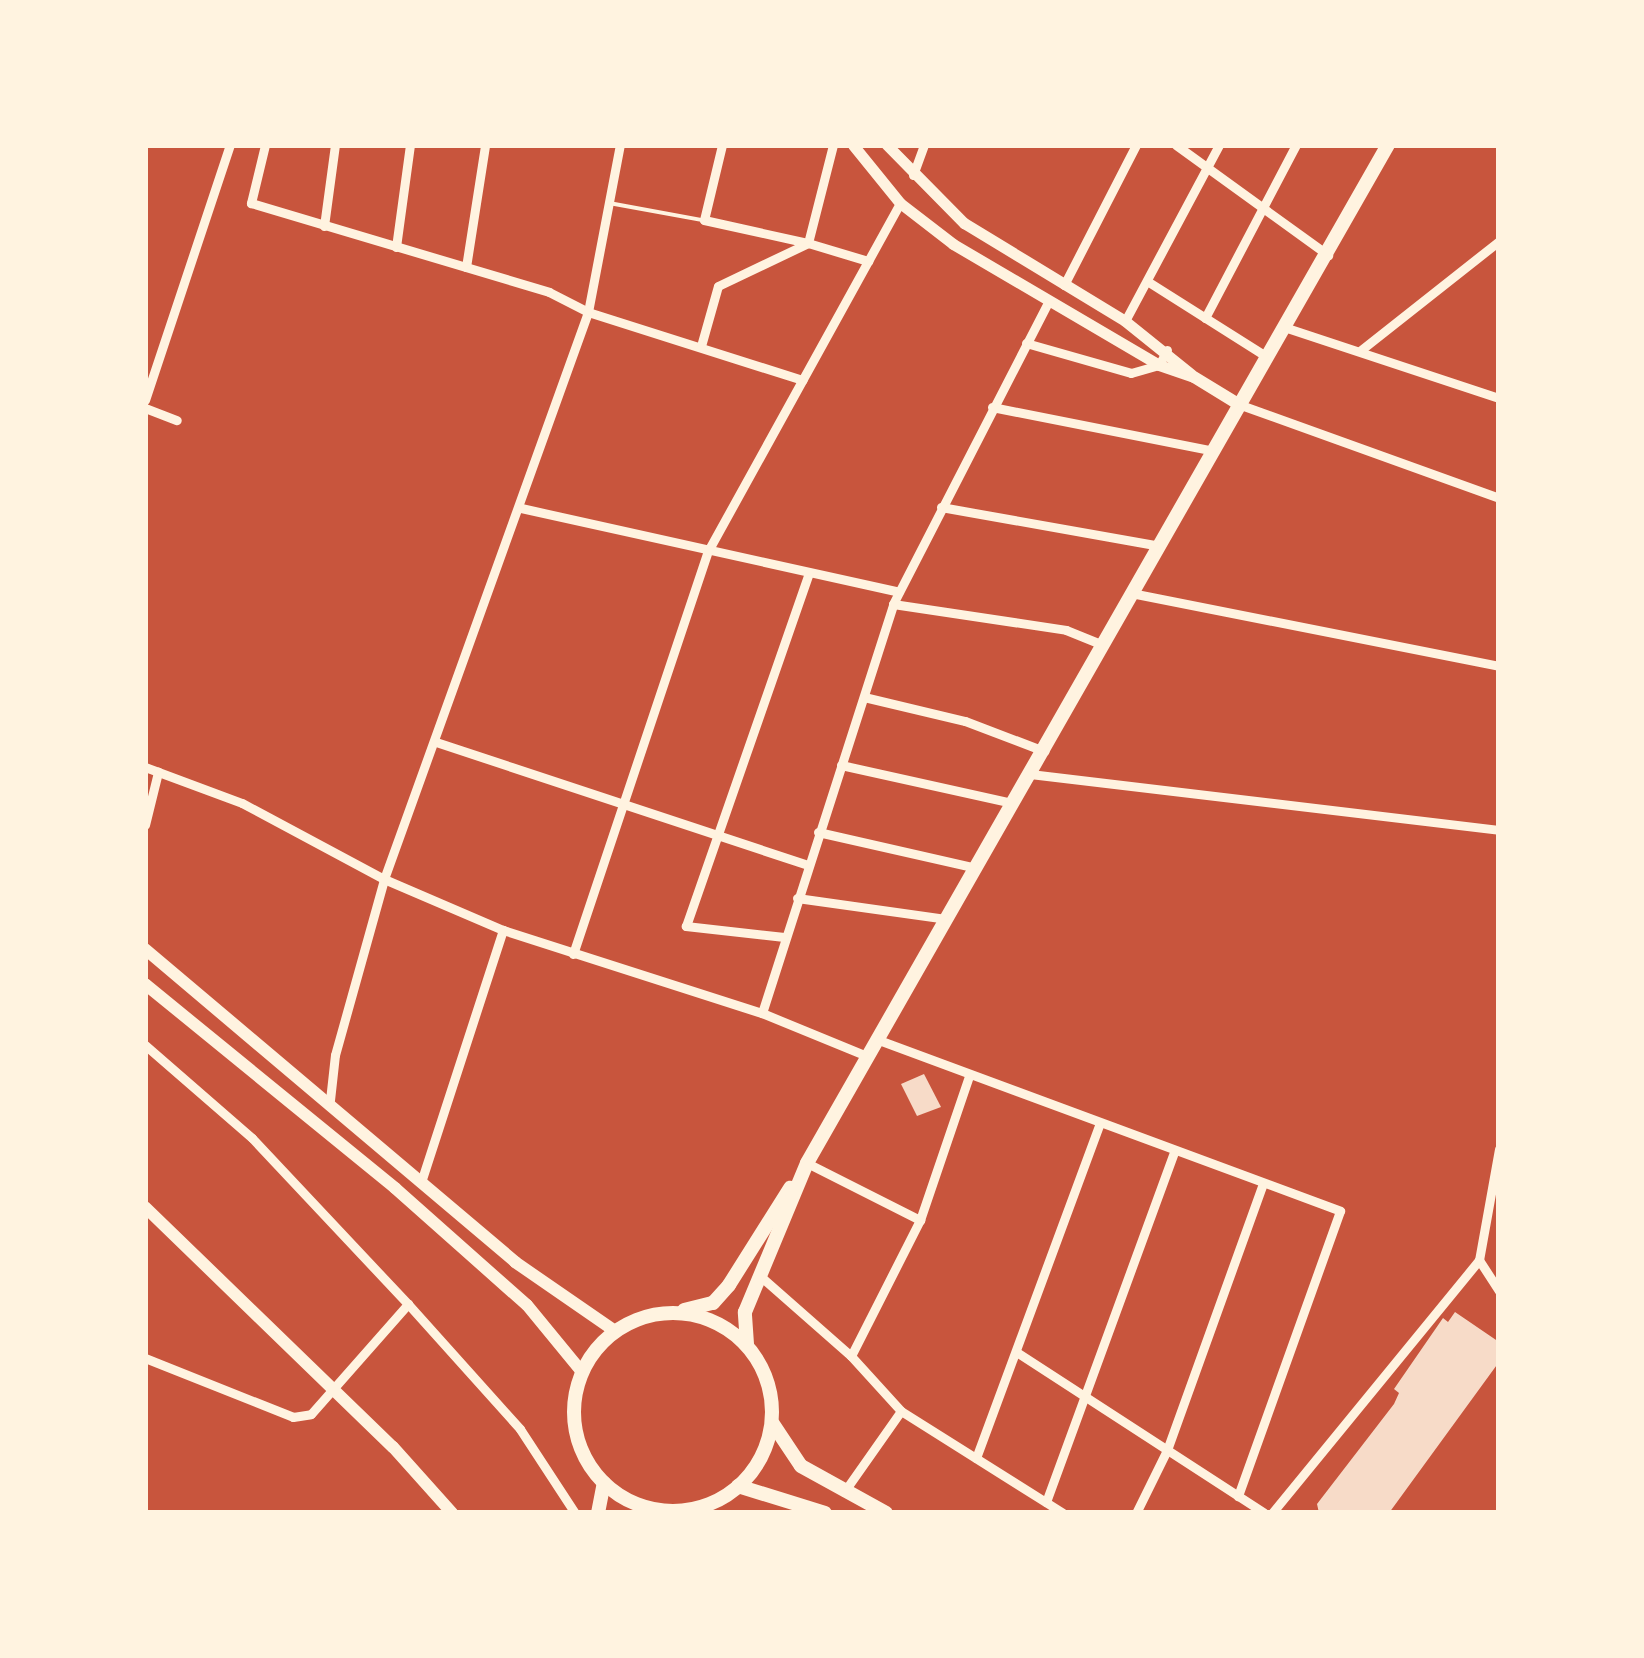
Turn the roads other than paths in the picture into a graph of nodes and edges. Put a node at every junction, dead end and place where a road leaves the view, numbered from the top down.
1 (230, 145) edge
2 (265, 145) edge
3 (335, 145) edge
4 (410, 145) edge
5 (485, 145) edge
6 (620, 145) edge
7 (722, 145) edge
8 (833, 145) edge
9 (852, 145) edge
10 (887, 145) edge
11 (924, 145) edge
12 (1136, 145) edge
13 (1176, 145) edge
14 (1220, 145) edge
15 (1296, 145) edge
16 (1388, 145) edge
17 (1207, 168) junction
18 (912, 178) junction
19 (608, 203) junction
20 (900, 203) junction
21 (1263, 208) junction
22 (704, 220) junction
23 (324, 226) junction
24 (1499, 241) edge
25 (808, 243) junction
26 (396, 248) junction
27 (1328, 255) junction
28 (868, 260) junction
29 (466, 267) junction
30 (1148, 281) junction
31 (1064, 285) junction
32 (1048, 302) junction
33 (588, 312) junction
34 (1205, 318) junction
35 (1125, 321) junction
36 (1288, 328) junction
37 (1026, 343) junction
38 (701, 346) junction
39 (1167, 350) junction
40 (1361, 350) junction
41 (1270, 359) junction
42 (1158, 365) junction
43 (1194, 377) junction
44 (803, 380) junction
45 (1499, 398) edge
46 (145, 400) edge
47 (1238, 404) junction
48 (992, 407) junction
49 (145, 408) edge
50 (177, 420) dead end
51 (1209, 450) junction
52 (1499, 498) edge
53 (521, 508) junction
54 (941, 508) junction
55 (1155, 544) junction
56 (708, 551) junction
57 (809, 573) junction
58 (898, 592) junction
59 (1128, 593) junction
60 (893, 604) junction
61 (1101, 644) junction
62 (1499, 666) edge
63 (864, 697) junction
64 (436, 742) junction
65 (1044, 751) junction
66 (841, 765) junction
67 (145, 767) edge
68 (158, 772) junction
69 (1030, 774) junction
70 (1013, 803) junction
71 (624, 804) junction
72 (145, 826) edge
73 (1499, 830) edge
74 (818, 832) junction
75 (718, 836) junction
76 (806, 866) junction
77 (976, 868) junction
78 (384, 879) junction
79 (797, 898) junction
80 (946, 920) junction
81 (503, 930) junction
82 (784, 938) junction
83 (145, 949) edge
84 (573, 954) junction
85 (145, 984) edge
86 (762, 1013) junction
87 (876, 1039) junction
88 (145, 1045) edge
89 (867, 1056) junction
90 (968, 1076) junction
91 (330, 1100) junction
92 (1099, 1125) junction
93 (1499, 1149) edge
94 (1174, 1153) junction
95 (807, 1162) junction
96 (422, 1179) junction
97 (1263, 1184) junction
98 (145, 1207) edge
99 (920, 1220) junction
100 (1499, 1231) edge
101 (1483, 1235) junction
102 (1479, 1260) junction
103 (760, 1276) junction
104 (1499, 1291) edge
105 (408, 1304) junction
106 (669, 1312) junction
107 (615, 1331) junction
108 (746, 1344) junction
109 (1018, 1353) junction
110 (851, 1356) junction
111 (145, 1358) edge
112 (582, 1372) junction
113 (335, 1391) junction
114 (1086, 1399) junction
115 (902, 1411) junction
116 (772, 1424) junction
117 (1167, 1450) junction
118 (976, 1458) junction
119 (604, 1483) junction
120 (738, 1486) junction
121 (844, 1492) junction
122 (1238, 1496) junction
123 (1046, 1502) junction
124 (650, 1511) edge
125 (452, 1513) edge
126 (574, 1513) edge
127 (598, 1513) edge
128 (825, 1513) edge
129 (886, 1513) edge
130 (1063, 1513) edge
131 (1136, 1513) edge
132 (1264, 1513) edge
133 (1272, 1513) edge

1 - 46 street
2 - 23 street
3 - 23 street
4 - 26 street
5 - 29 street
6 - 19 street
7 - 22 street
8 - 25 street
9 - 20 street
10 - 18 street
11 - 18 street
12 - 31 street
13 - 17 street
14 - 17 street
15 - 21 street
16 - 27 main road
17 - 21 street
17 - 30 street
18 - 31 street
19 - 22 lane
19 - 33 street
20 - 28 street
20 - 32 street
21 - 27 street
21 - 34 street
22 - 25 street
23 - 26 street
24 - 40 street
25 - 28 street
25 - 38 street
26 - 29 street
27 - 36 main road
28 - 44 street
29 - 33 street
30 - 34 street
30 - 35 street
31 - 35 street
32 - 37 street
32 - 42 street
33 - 38 street
33 - 53 street
34 - 41 street
35 - 39 street
36 - 40 street
36 - 41 main road
37 - 42 street
37 - 48 street
38 - 44 street
39 - 42 street
39 - 43 street
40 - 45 street
41 - 47 main road
42 - 43 street
43 - 47 main road
44 - 56 street
47 - 51 main road
47 - 52 street
48 - 51 street
48 - 54 street
49 - 50 street
51 - 55 main road
53 - 56 street
53 - 64 street
54 - 55 street
54 - 58 street
55 - 59 main road
56 - 57 street
56 - 71 street
57 - 58 street
57 - 75 street
58 - 60 street
59 - 61 main road
59 - 62 street
60 - 61 street
60 - 63 street
61 - 65 main road
63 - 65 street
63 - 66 street
64 - 71 street
64 - 78 street
65 - 69 main road
66 - 70 street
66 - 74 street
67 - 68 street
68 - 72 street
68 - 78 street
69 - 70 main road
69 - 73 street
70 - 77 main road
71 - 75 street
71 - 84 street
74 - 76 street
74 - 77 street
75 - 76 street
75 - 82 street
76 - 79 street
77 - 80 main road
78 - 81 street
78 - 91 street
79 - 80 street
79 - 82 street
80 - 87 main road
81 - 84 street
81 - 96 street
82 - 86 street
83 - 91 main road
84 - 86 street
85 - 112 main road
86 - 89 street
87 - 89 main road
87 - 90 street
88 - 105 street
89 - 95 main road
90 - 92 street
90 - 99 street
91 - 96 main road
92 - 94 street
92 - 109 street
93 - 101 street
94 - 97 street
94 - 114 street
95 - 99 street
95 - 103 main road
95 - 106 main road
96 - 107 main road
97 - 117 street
97 - 122 street
98 - 113 main road
99 - 110 street
100 - 101 street
101 - 102 street
102 - 104 street
102 - 133 street
103 - 108 main road
103 - 110 street
105 - 113 street
105 - 126 street
106 - 107 main road
106 - 108 main road
107 - 112 main road
108 - 116 main road
109 - 114 street
109 - 118 street
110 - 115 street
111 - 113 street
112 - 119 main road
113 - 125 main road
114 - 117 street
114 - 123 street
115 - 118 street
115 - 121 street
116 - 120 main road
116 - 121 main road
117 - 122 street
117 - 131 street
118 - 123 street
119 - 124 main road
119 - 127 main road
120 - 124 main road
120 - 128 main road
121 - 129 main road
122 - 132 street
123 - 130 street

